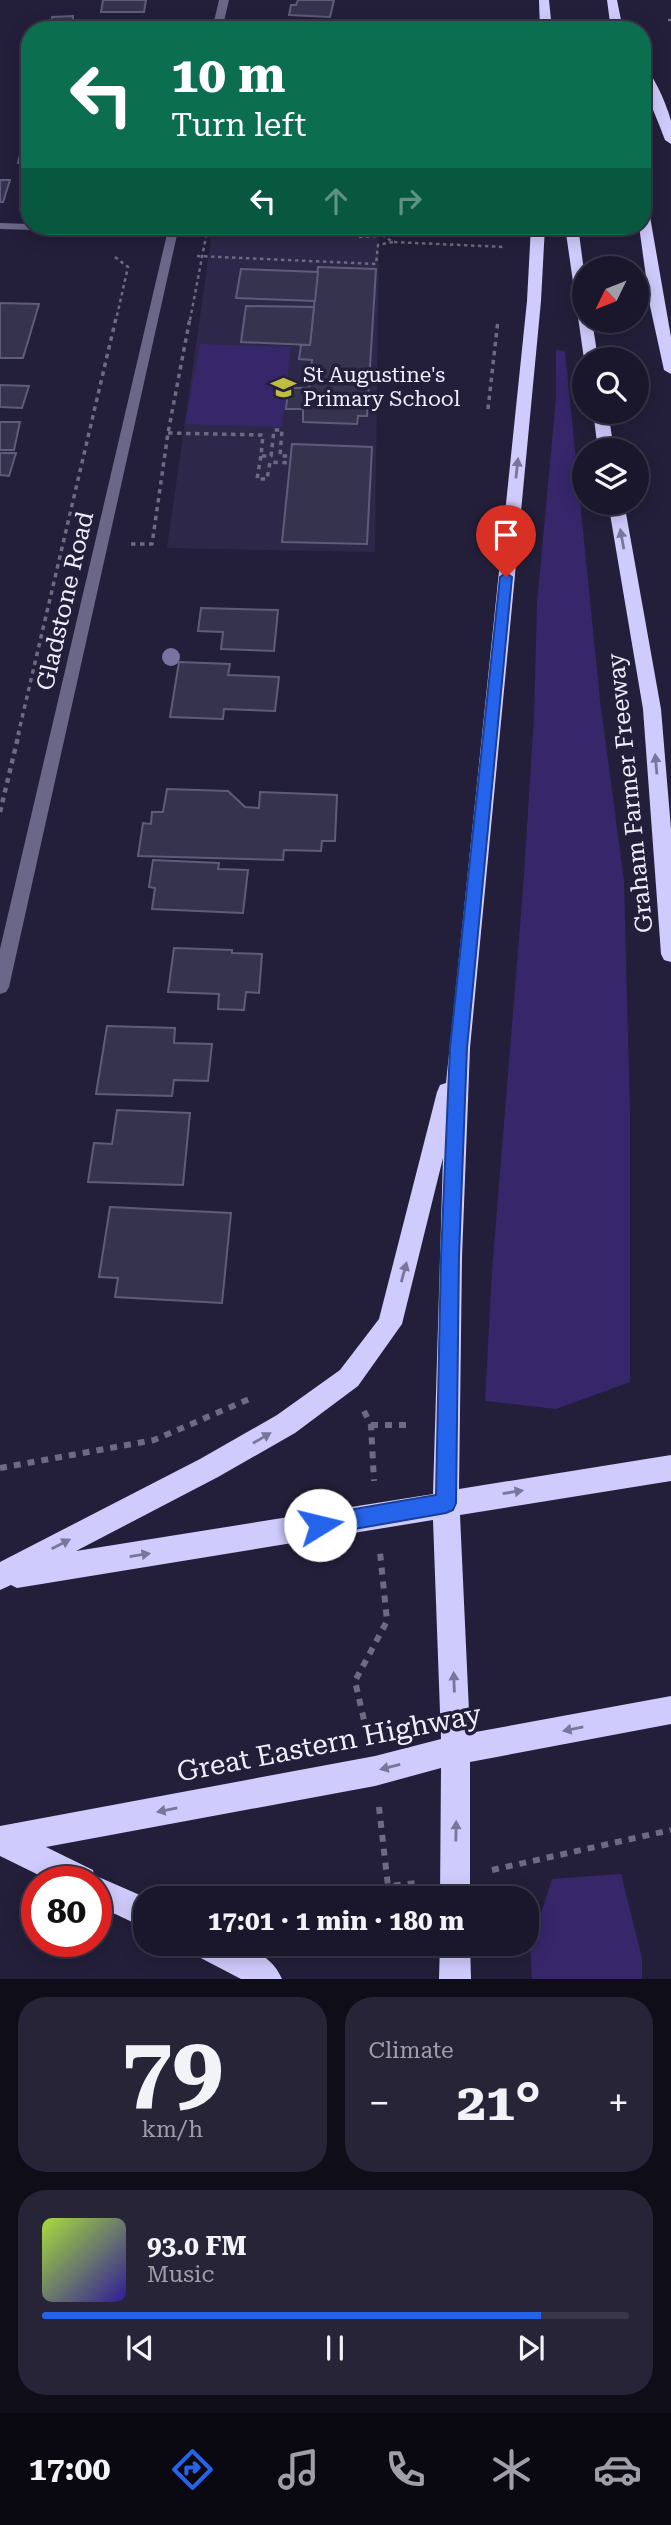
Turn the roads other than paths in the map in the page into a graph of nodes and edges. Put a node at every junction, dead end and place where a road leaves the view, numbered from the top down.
1 (224, 0) edge
2 (544, 0) edge
3 (219, 21) edge
4 (546, 21) edge
5 (651, 87) edge
6 (671, 140) edge
7 (0, 226) edge
8 (21, 226) edge
9 (172, 235) edge
10 (538, 235) edge
11 (572, 235) edge
12 (646, 235) edge
13 (589, 347) edge
14 (671, 370) edge
15 (618, 515) edge
16 (671, 954) edge
17 (0, 987) edge
18 (459, 1048) junction
19 (671, 1468) edge
20 (446, 1503) junction
21 (0, 1576) edge
22 (671, 1710) edge
23 (456, 1751) junction
24 (1, 1841) edge
25 (52, 1866) edge
26 (455, 1886) edge
27 (112, 1897) edge
28 (133, 1907) edge
29 (229, 1956) edge
30 (455, 1956) edge
31 (266, 1979) edge
32 (455, 1979) edge

1 - 3 street
2 - 4 highway
5 - 6 highway
7 - 8 street
9 - 17 street, Gladstone Road
18 -> 10 highway
11 - 13 highway
12 - 14 highway
16 -> 15 highway, Graham Farmer Freeway
18 - 20 highway
21 -> 18 highway
20 -> 19 highway
21 -> 20 highway
23 -> 20 highway
22 -> 23 highway, Great Eastern Highway
23 -> 24 highway, Great Eastern Highway
26 -> 23 highway
24 - 25 highway
27 - 28 highway
29 - 31 highway
30 - 32 highway

